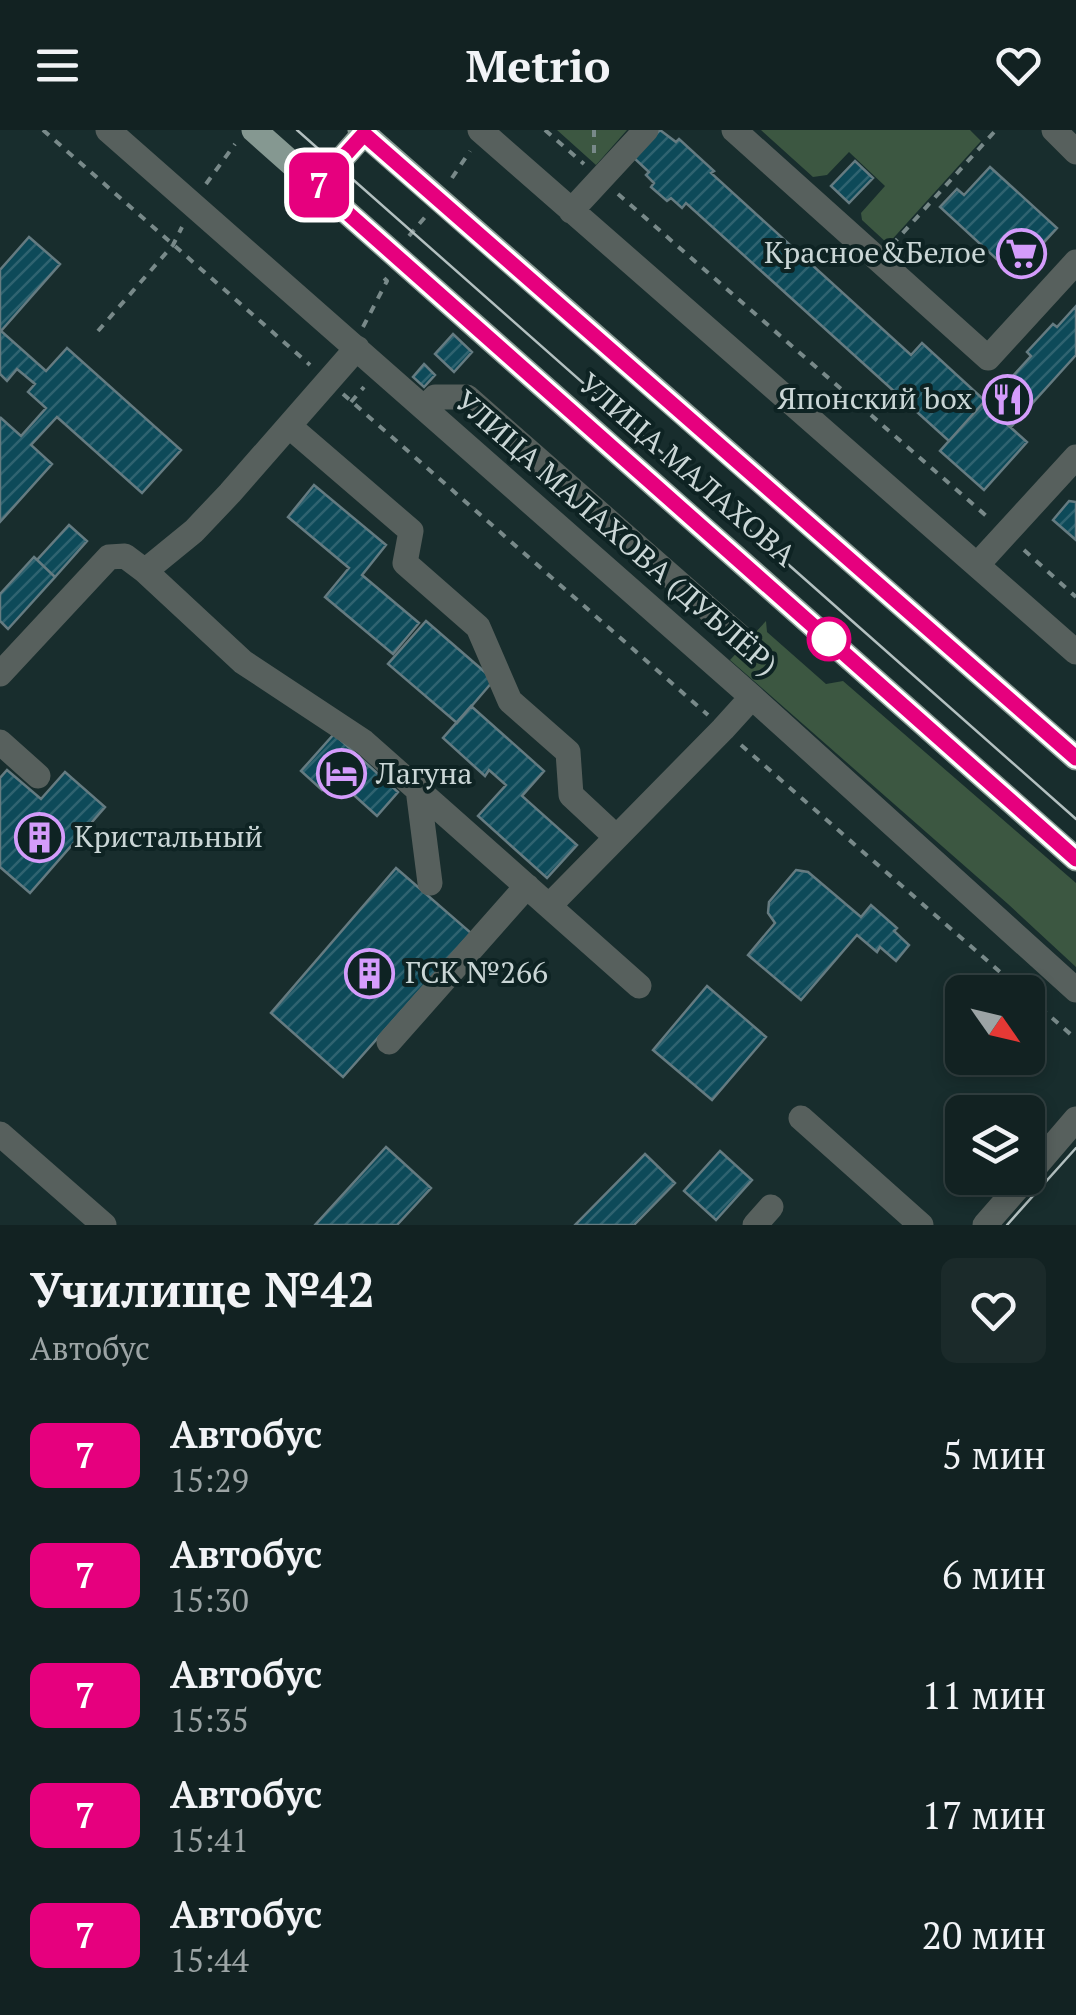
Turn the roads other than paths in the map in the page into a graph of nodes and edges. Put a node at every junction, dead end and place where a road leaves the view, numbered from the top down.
1 (108, 130) edge
2 (646, 130) edge
3 (734, 130) edge
4 (1054, 130) edge
5 (364, 131) edge
6 (481, 131) edge
7 (244, 137) edge
8 (1076, 152) edge
9 (317, 186) junction
10 (571, 211) junction
11 (1076, 262) edge
12 (355, 347) junction
13 (424, 408) junction
14 (289, 426) junction
15 (1076, 457) edge
16 (978, 564) junction
17 (146, 572) junction
18 (739, 636) dead end
19 (1076, 652) edge
20 (0, 674) edge
21 (752, 696) junction
22 (0, 742) edge
23 (1076, 758) edge
24 (38, 776) dead end
25 (418, 789) junction
26 (616, 837) junction
27 (1076, 859) edge
28 (430, 883) dead end
29 (527, 886) junction
30 (549, 906) junction
31 (639, 986) dead end
32 (1076, 990) edge
33 (389, 1042) dead end
34 (801, 1118) dead end
35 (1076, 1119) edge
36 (0, 1134) edge
37 (1045, 1154) edge
38 (1010, 1195) edge
39 (104, 1225) edge
40 (921, 1225) edge
41 (985, 1225) edge

1 - 12 street, УЛИЦА МАЛАХОВА (ДУБЛЁР)
2 - 10 street
3 - 11 street
4 - 8 street
5 - 9 main road
5 - 23 main road, УЛИЦА МАЛАХОВА
6 - 10 street
7 - 9 main road, УЛИЦА МАЛАХОВА
9 - 27 main road, УЛИЦА МАЛАХОВА
10 - 16 street
12 - 13 street, УЛИЦА МАЛАХОВА (ДУБЛЁР)
12 - 14 street
13 - 18 street
13 - 21 street, УЛИЦА МАЛАХОВА (ДУБЛЁР)
14 - 17 street
14 - 26 street
15 - 16 street
16 - 19 street
17 - 20 street
17 - 25 street
21 - 26 street
21 - 32 street, УЛИЦА МАЛАХОВА (ДУБЛЁР)
22 - 24 street
25 - 28 street
25 - 29 street
26 - 30 street
29 - 30 street
29 - 33 street
30 - 31 street
34 - 40 street
35 - 37 street
36 - 39 street
38 - 41 street

